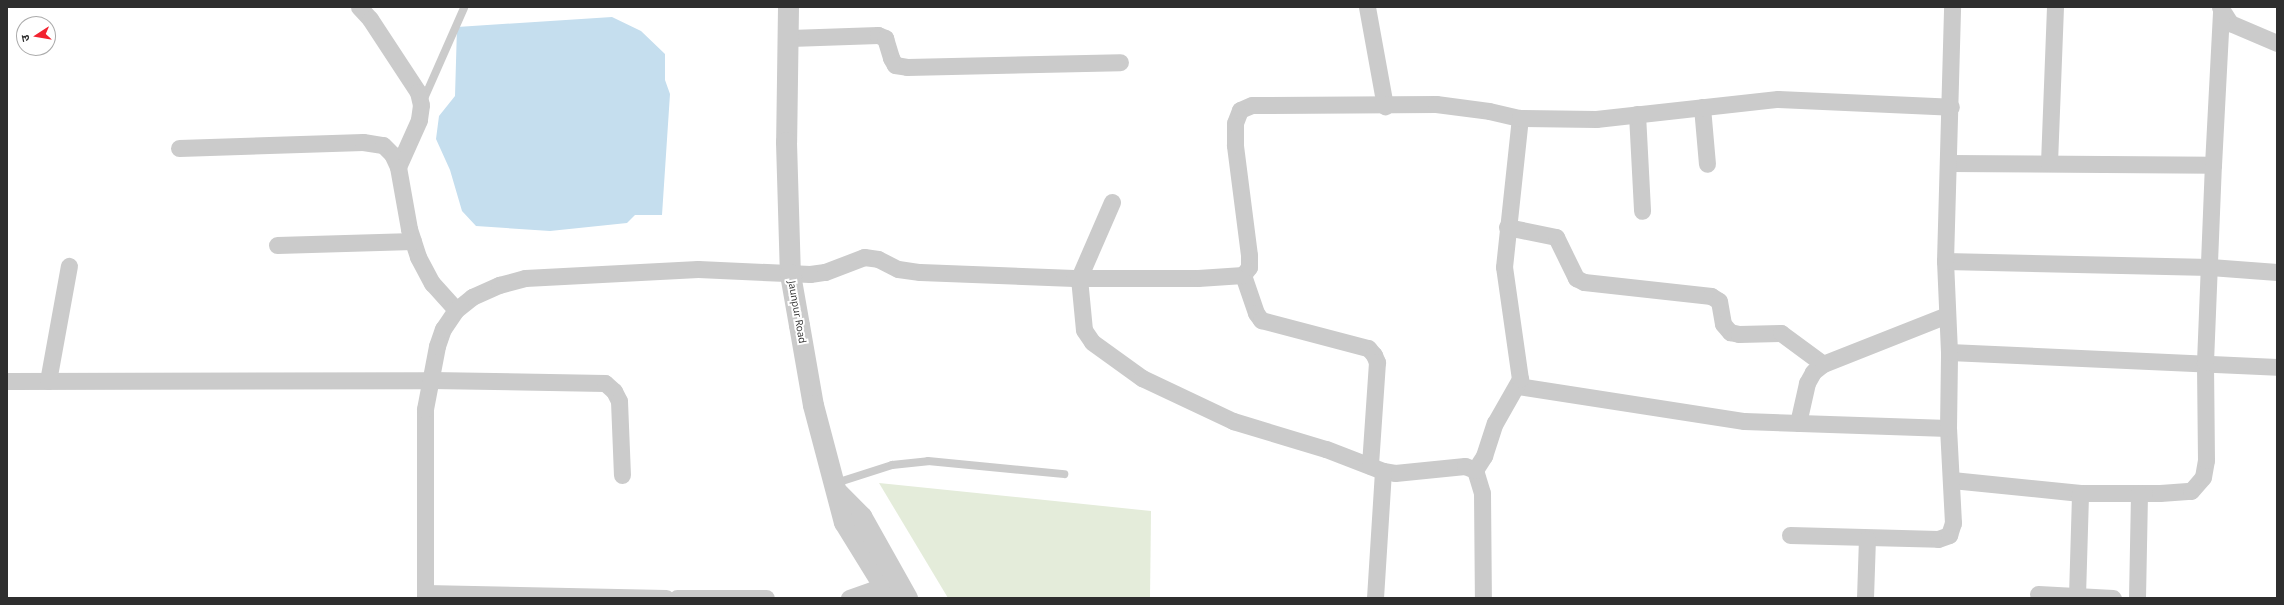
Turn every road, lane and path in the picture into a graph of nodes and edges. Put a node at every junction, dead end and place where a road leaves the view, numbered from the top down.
1 (360, 7) edge
2 (788, 7) edge
3 (1367, 7) edge
4 (1952, 7) edge
5 (2055, 7) edge
6 (464, 8) edge
7 (2221, 8) edge
8 (790, 38) junction
9 (2277, 43) edge
10 (1120, 62) dead end
11 (421, 105) junction
12 (1385, 106) junction
13 (1702, 107) junction
14 (1951, 107) junction
15 (1637, 114) junction
16 (1520, 118) junction
17 (179, 148) dead end
18 (1949, 163) junction
19 (2049, 163) junction
20 (1707, 164) dead end
21 (2213, 165) junction
22 (398, 166) junction
23 (1112, 202) dead end
24 (1642, 210) dead end
25 (1508, 227) junction
26 (413, 241) junction
27 (277, 245) dead end
28 (1945, 261) junction
29 (69, 266) dead end
30 (2210, 267) junction
31 (2277, 272) edge
32 (790, 274) junction
33 (1243, 275) junction
34 (1079, 278) junction
35 (456, 310) junction
36 (1947, 315) junction
37 (1949, 352) junction
38 (2206, 362) junction
39 (1823, 364) junction
40 (2277, 367) edge
41 (431, 380) junction
42 (7, 381) edge
43 (48, 381) junction
44 (1518, 386) junction
45 (1798, 423) junction
46 (1948, 428) junction
47 (1376, 468) junction
48 (1475, 470) junction
49 (1064, 474) dead end
50 (622, 475) dead end
51 (1952, 480) junction
52 (837, 488) junction
53 (2080, 493) junction
54 (2139, 493) junction
55 (1790, 535) dead end
56 (1867, 539) junction
57 (894, 591) edge
58 (2038, 594) dead end
59 (425, 596) edge
60 (2077, 596) junction
61 (666, 598) edge
62 (677, 598) edge
63 (766, 598) edge
64 (849, 598) edge
65 (1375, 598) edge
66 (1483, 598) edge
67 (1865, 598) edge
68 (2113, 598) edge
69 (2137, 598) edge

1 - 11 street
2 - 8 street, Jaunpur Road
3 - 12 street
4 - 14 street
5 - 19 street
6 - 11 lane
7 - 9 street
7 - 21 street
8 - 10 street
8 - 32 street, Jaunpur Road
11 - 22 street
12 - 16 street
12 - 33 street
13 - 14 street
13 - 15 street
13 - 20 street
14 - 18 street
15 - 16 street
15 - 24 street
16 - 25 street
17 - 22 street
18 - 19 street
18 - 28 street
19 - 21 street
21 - 30 street
22 - 26 street
23 - 34 street
25 - 39 street
25 - 44 street
26 - 27 street
26 - 35 street
28 - 30 street
28 - 36 street
29 - 43 street
30 - 31 street
30 - 38 street
32 - 34 street
32 - 35 street
32 - 52 street, Jaunpur Road
33 - 34 street
33 - 47 street
34 - 47 street
35 - 41 street
36 - 37 street
36 - 39 street
37 - 38 street
37 - 46 street
38 - 40 street
38 - 54 street
39 - 45 street
41 - 43 street
41 - 50 street
41 - 59 street
42 - 43 street
44 - 45 street
44 - 48 street
45 - 46 street
46 - 51 street
47 - 48 street
47 - 65 street
48 - 66 street
49 - 52 lane
51 - 53 street
51 - 56 street
52 - 57 street
53 - 54 street
53 - 60 street
54 - 69 street
55 - 56 street
56 - 67 street
57 - 64 street
58 - 60 street
59 - 61 street
60 - 68 street
62 - 63 street

